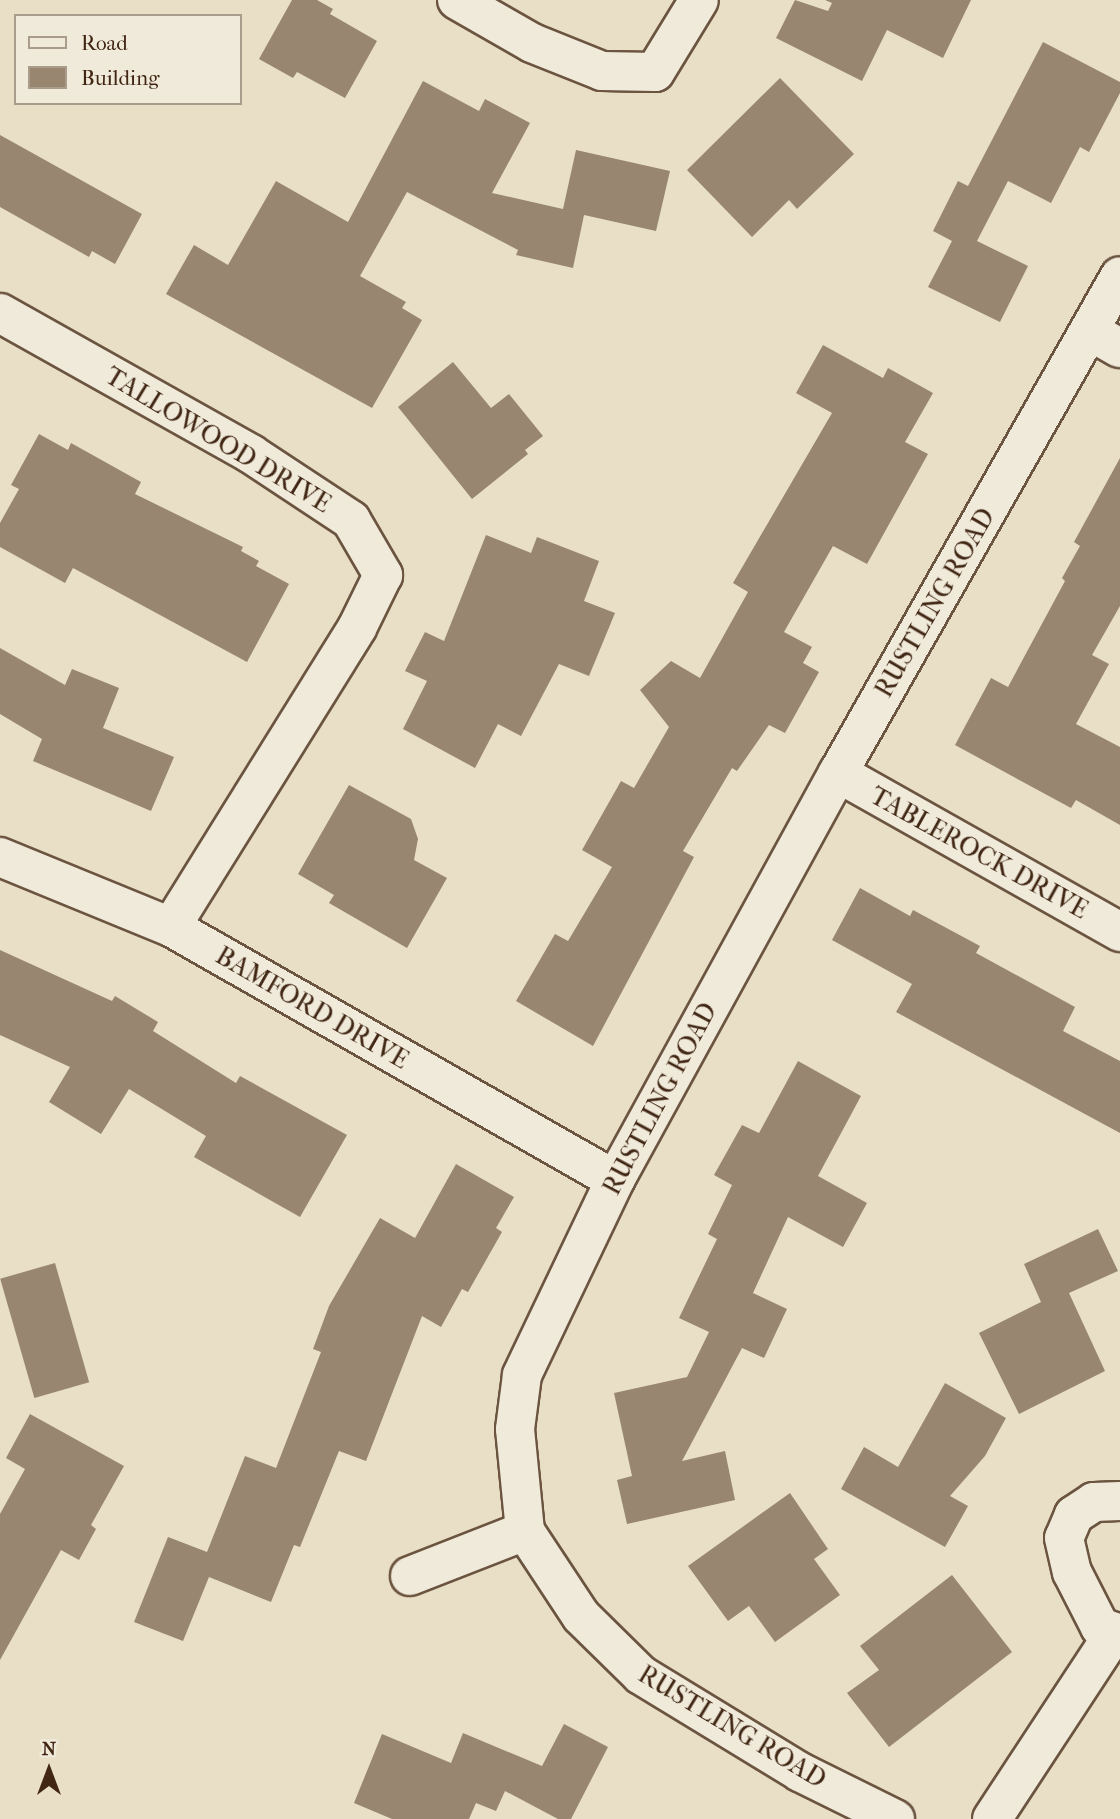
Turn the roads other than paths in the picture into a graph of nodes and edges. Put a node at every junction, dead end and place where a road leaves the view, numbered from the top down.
1 (457, 0) edge
2 (699, 0) edge
3 (1120, 276) edge
4 (0, 313) edge
5 (1105, 339) edge
6 (838, 773) junction
7 (0, 857) edge
8 (170, 927) junction
9 (1120, 932) edge
10 (615, 1180) junction
11 (1120, 1501) edge
12 (525, 1531) junction
13 (410, 1576) dead end
14 (1116, 1634) edge
15 (895, 1819) edge
16 (992, 1819) edge

1 - 2 street
3 - 5 street, RUSTLING ROAD
4 - 8 street, TALLOWOOD DRIVE
5 - 6 street, RUSTLING ROAD
6 - 9 street, TABLEROCK DRIVE
6 - 10 street, RUSTLING ROAD
7 - 8 street, BAMFORD DRIVE
8 - 10 street, BAMFORD DRIVE
10 - 12 street, RUSTLING ROAD
11 - 14 street
12 - 13 street
12 - 15 street, RUSTLING ROAD
14 - 16 street

